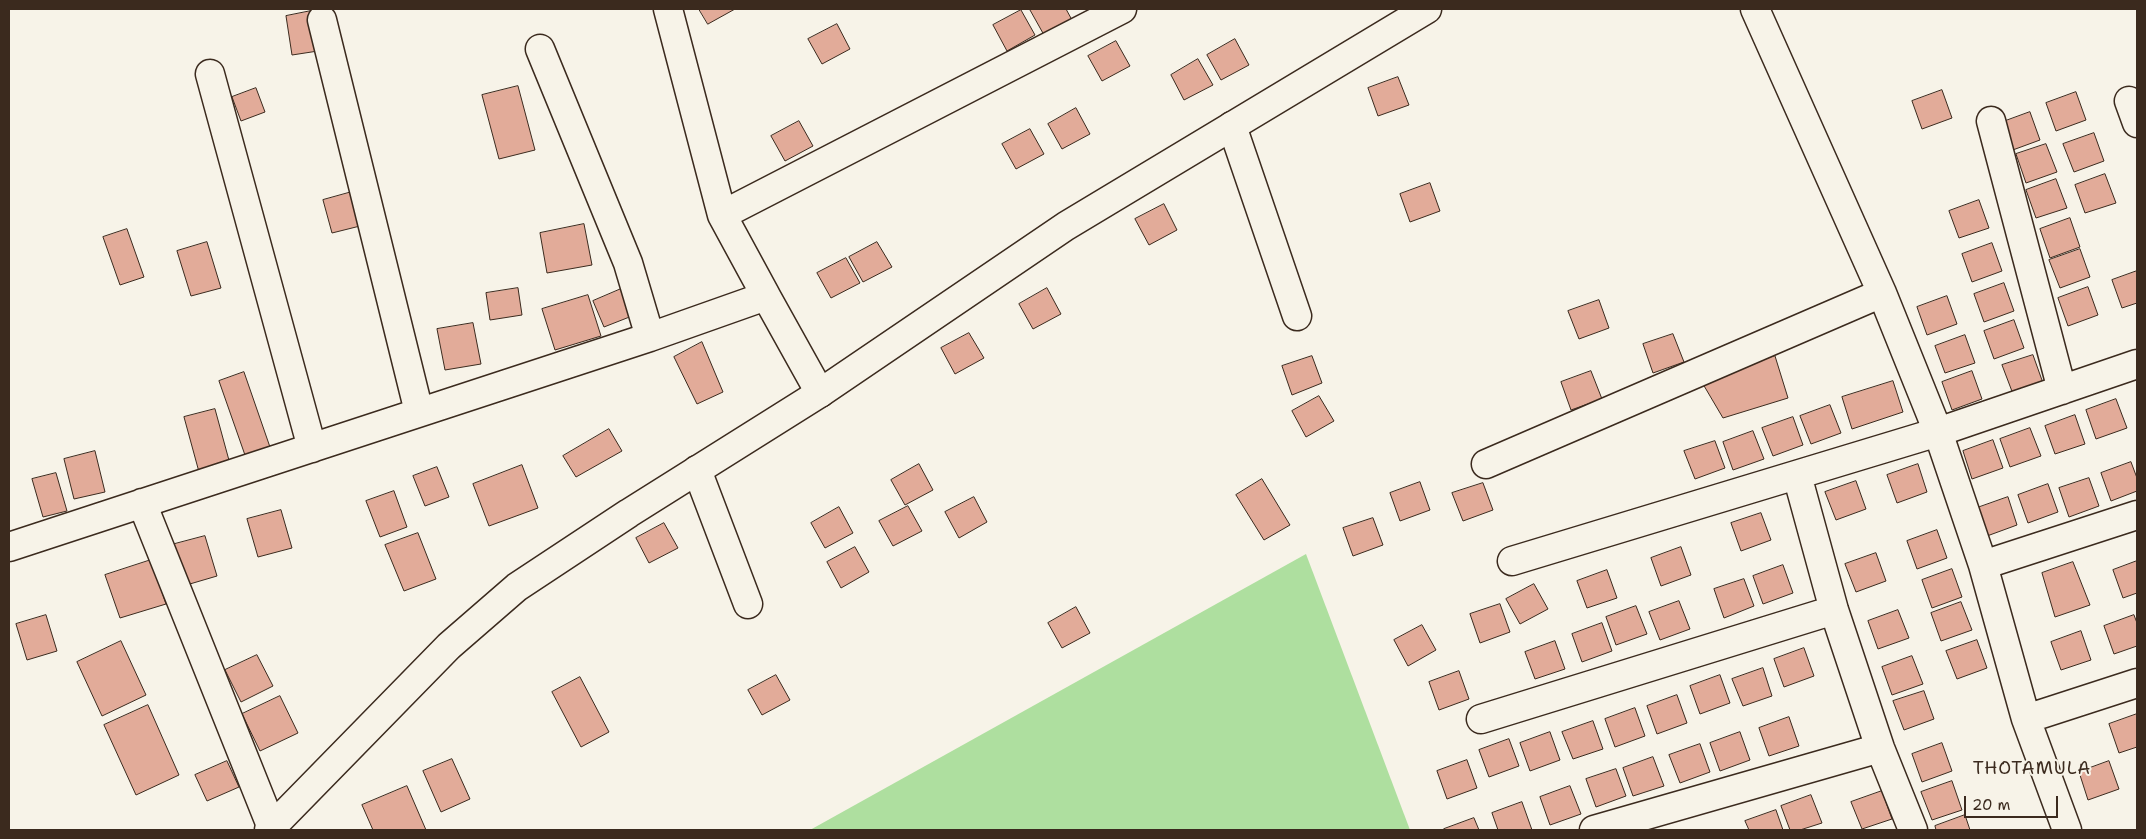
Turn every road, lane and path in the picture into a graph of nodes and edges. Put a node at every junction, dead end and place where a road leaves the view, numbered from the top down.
1 (668, 9) edge
2 (1122, 9) edge
3 (1427, 9) edge
4 (1755, 9) edge
5 (1397, 16) edge
6 (322, 20) dead end
7 (540, 49) dead end
8 (210, 74) dead end
9 (1991, 121) dead end
10 (1232, 126) junction
11 (722, 215) junction
12 (1882, 292) junction
13 (766, 296) junction
14 (1298, 316) dead end
15 (650, 337) junction
16 (2137, 364) edge
17 (2062, 390) junction
18 (820, 393) junction
19 (419, 412) junction
20 (1938, 432) junction
21 (312, 448) junction
22 (1486, 464) dead end
23 (697, 470) junction
24 (1797, 475) junction
25 (142, 504) junction
26 (2137, 515) edge
27 (9, 547) edge
28 (1512, 561) dead end
29 (1983, 565) junction
30 (748, 604) dead end
31 (1834, 610) junction
32 (2137, 683) edge
33 (1481, 720) dead end
34 (2026, 720) junction
35 (1880, 748) junction
36 (270, 829) edge
37 (1594, 830) edge
38 (1913, 830) edge
39 (2068, 830) edge

1 - 11 street
2 - 11 street
3 - 5 street
4 - 12 street
5 - 10 street
6 - 19 street
7 - 15 street
8 - 21 street
9 - 17 street
10 - 14 street
10 - 18 street
11 - 13 street
12 - 20 street
12 - 22 street
13 - 15 street
13 - 18 street
15 - 19 street
16 - 17 street
17 - 20 street
18 - 23 street
19 - 21 street
20 - 24 street
20 - 29 street
21 - 25 street
23 - 30 street
23 - 36 street
24 - 28 street
24 - 31 street
25 - 27 street
25 - 36 street
26 - 29 street
29 - 34 street
31 - 33 street
31 - 35 street
32 - 34 street
34 - 39 street
35 - 37 street
35 - 38 street

